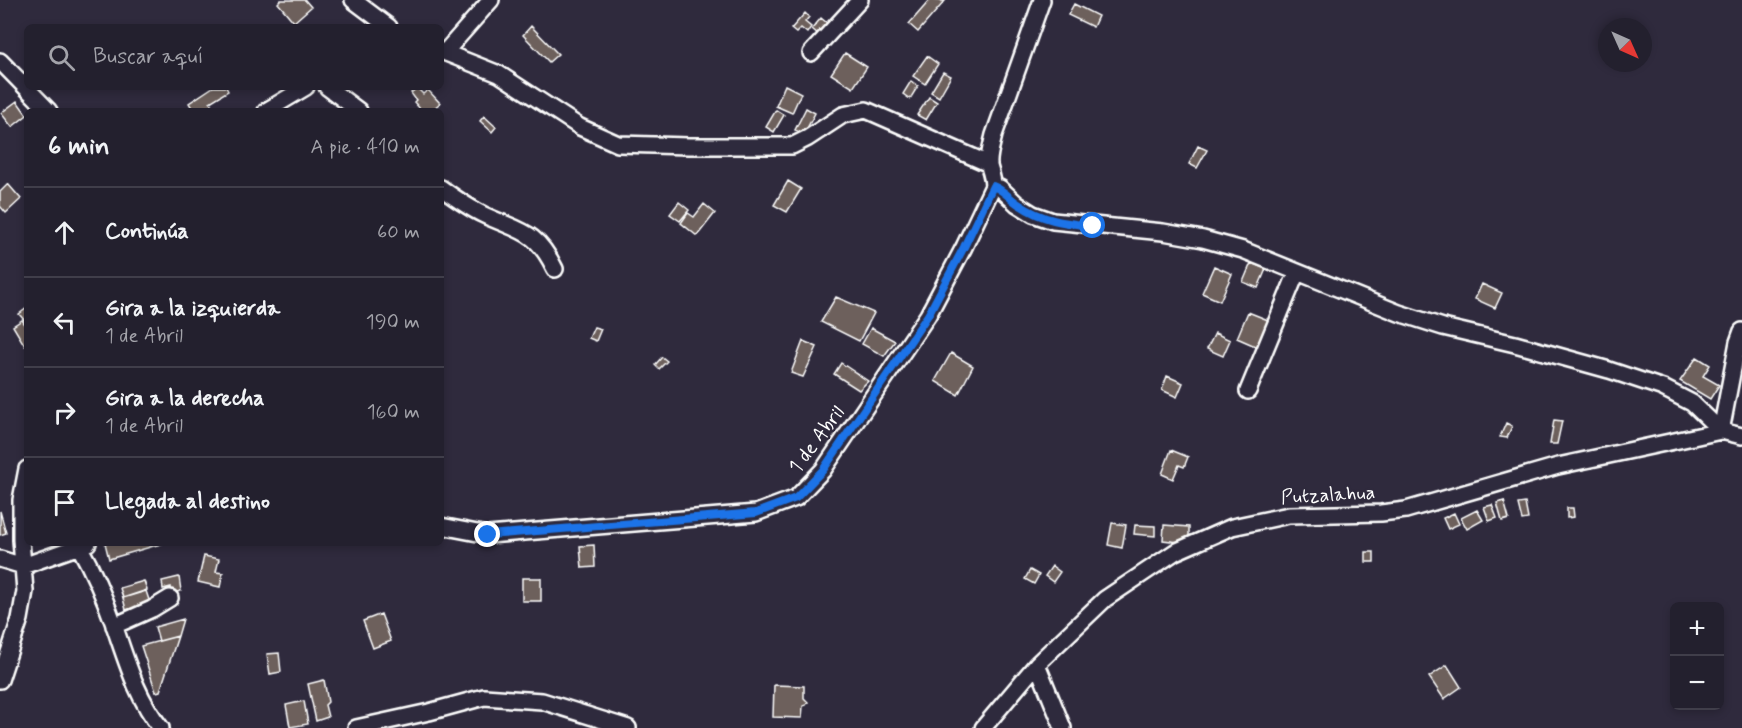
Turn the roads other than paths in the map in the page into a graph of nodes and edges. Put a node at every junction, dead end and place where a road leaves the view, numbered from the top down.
1 (353, 0) edge
2 (491, 0) edge
3 (860, 0) edge
4 (1041, 0) edge
5 (384, 24) edge
6 (444, 50) edge
7 (444, 51) edge
8 (811, 53) dead end
9 (0, 62) edge
10 (24, 86) edge
11 (27, 90) edge
12 (301, 90) edge
13 (331, 90) edge
14 (45, 108) edge
15 (271, 108) edge
16 (355, 108) edge
17 (989, 164) junction
18 (993, 186) junction
19 (444, 190) edge
20 (555, 269) dead end
21 (1298, 272) junction
22 (1742, 332) edge
23 (1248, 391) dead end
24 (1721, 431) junction
25 (1742, 436) edge
26 (24, 484) edge
27 (444, 527) edge
28 (80, 546) edge
29 (83, 546) edge
30 (0, 559) edge
31 (22, 566) junction
32 (170, 597) dead end
33 (114, 626) junction
34 (1037, 664) junction
35 (0, 680) edge
36 (361, 727) edge
37 (161, 728) edge
38 (627, 728) edge
39 (983, 728) edge
40 (1063, 728) edge

1 - 5 street
2 - 6 street
3 - 8 street
4 - 17 street
7 - 17 street
9 - 10 street
11 - 14 street
12 - 15 street
13 - 16 street
17 - 18 street
18 - 21 street
18 - 27 street, 1 de Abril
19 - 20 street
21 - 23 street
21 - 24 street
22 - 24 street
24 - 25 street, Putzalahua
24 - 34 street, Putzalahua
26 - 31 street
28 - 31 street
29 - 33 street
30 - 31 street
31 - 35 street
32 - 33 street
33 - 37 street
34 - 39 street, Putzalahua
34 - 40 street
36 - 38 street

